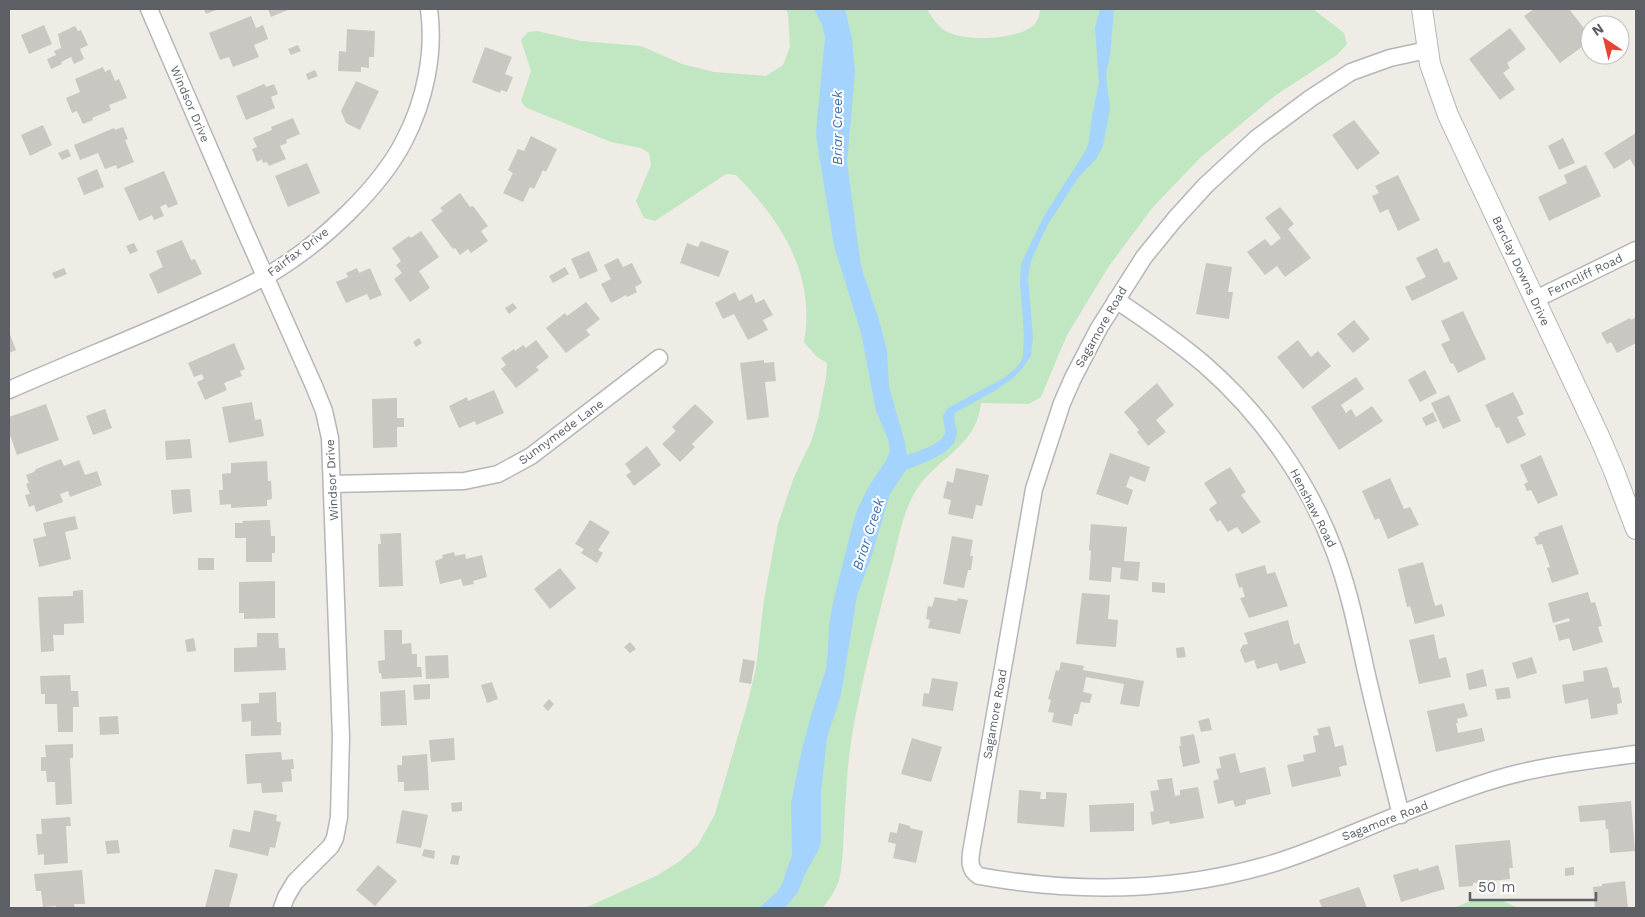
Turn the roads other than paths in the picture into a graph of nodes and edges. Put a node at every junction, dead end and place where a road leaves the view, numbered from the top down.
1 (149, 9) edge
2 (429, 9) edge
3 (1422, 9) edge
4 (1427, 50) junction
5 (1636, 250) edge
6 (266, 276) junction
7 (1116, 300) junction
8 (1534, 300) junction
9 (659, 358) dead end
10 (9, 390) edge
11 (332, 484) junction
12 (1636, 529) edge
13 (1636, 754) edge
14 (1401, 814) junction
15 (282, 908) edge

1 - 6 street, Windsor Drive
2 - 6 street, Fairfax Drive
3 - 4 street, Barclay Downs Drive
4 - 7 street, Sagamore Road
4 - 8 street, Barclay Downs Drive
5 - 8 street, Ferncliff Road
6 - 10 street, Fairfax Drive
6 - 11 street, Windsor Drive
7 - 14 street, Henshaw Road
7 - 14 street, Sagamore Road
8 - 12 street, Barclay Downs Drive
9 - 11 street, Sunnymede Lane
11 - 15 street, Windsor Drive
13 - 14 street, Sagamore Road

